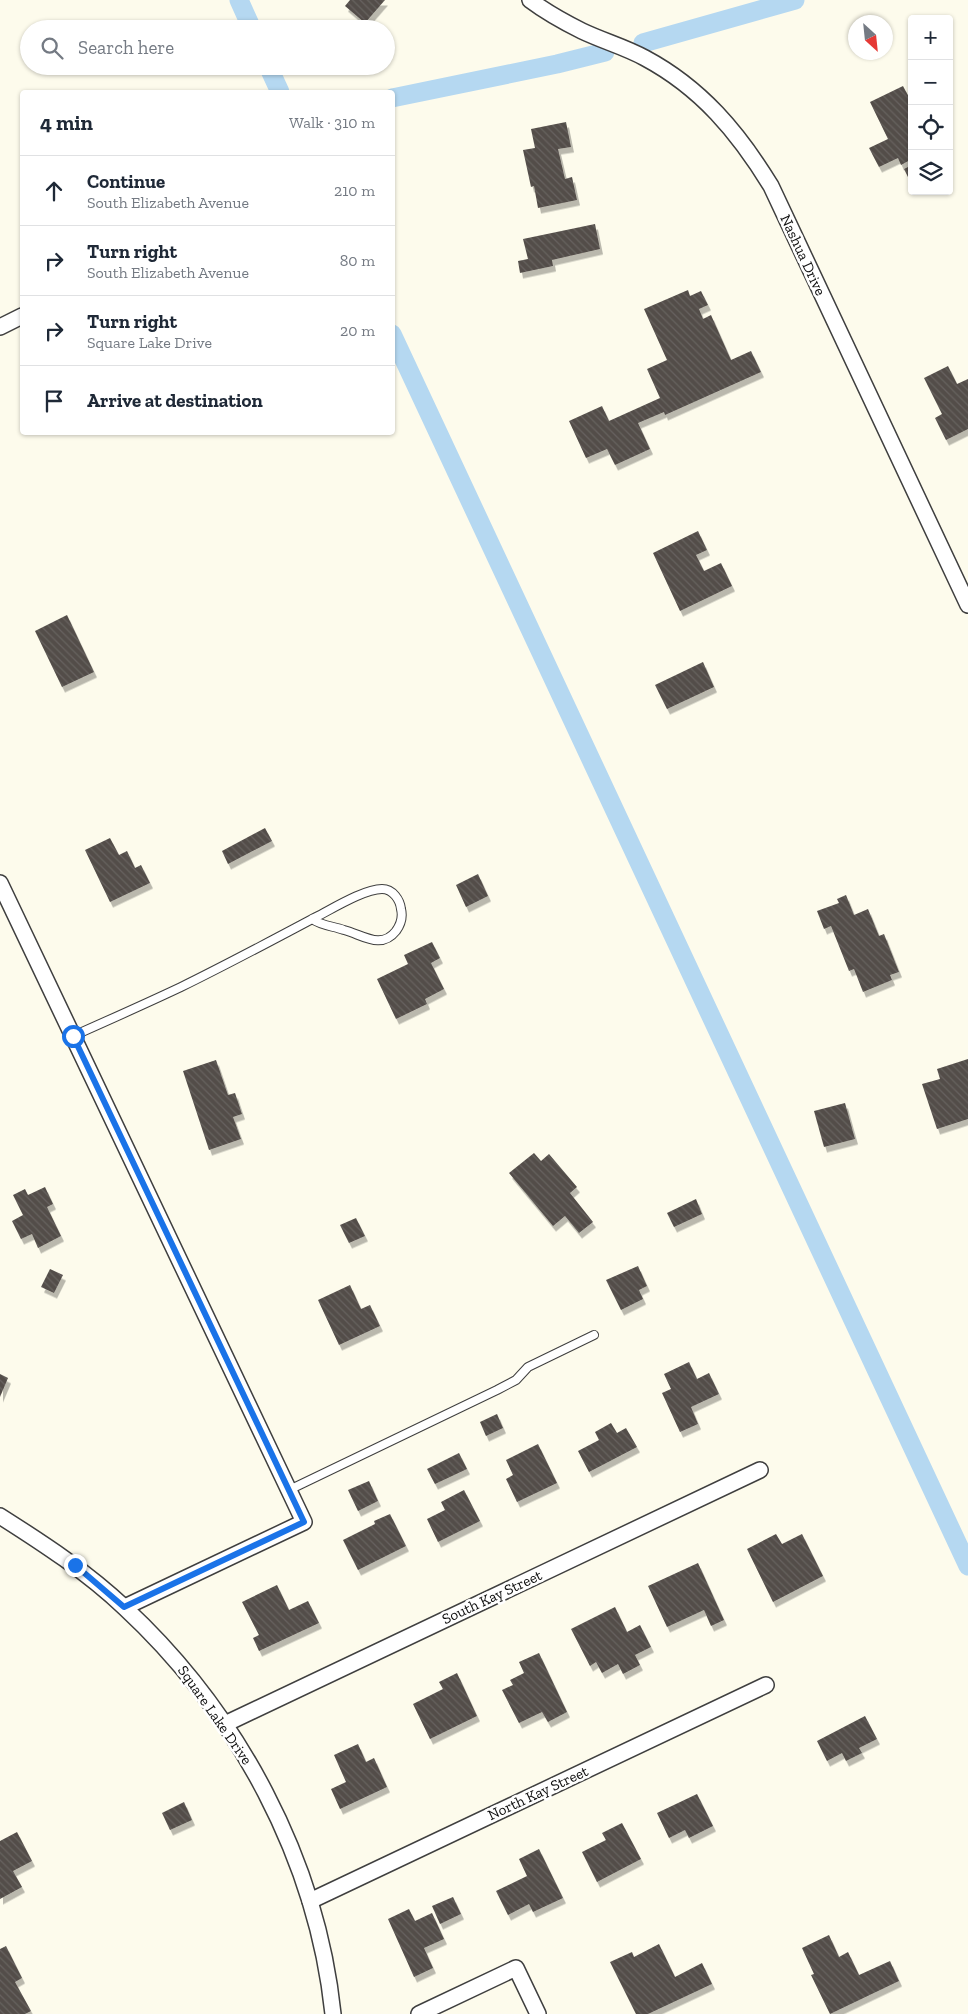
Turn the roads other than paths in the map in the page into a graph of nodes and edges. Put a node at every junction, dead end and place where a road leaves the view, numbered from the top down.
1 (530, 0) edge
2 (20, 317) edge
3 (0, 327) edge
4 (968, 605) edge
5 (0, 882) edge
6 (312, 919) junction
7 (73, 1036) junction
8 (594, 1335) dead end
9 (760, 1470) dead end
10 (289, 1490) junction
11 (0, 1516) edge
12 (124, 1607) junction
13 (766, 1685) dead end
14 (225, 1724) junction
15 (310, 1902) junction
16 (333, 2014) edge
17 (419, 2014) edge
18 (538, 2014) edge

1 - 4 street, Nashua Drive
2 - 3 street
5 - 7 street
6 - 6 lane
6 - 7 lane
7 - 10 street
8 - 10 lane
9 - 14 street, South Kay Street
10 - 12 street
11 - 12 street, Square Lake Drive
12 - 14 street, Square Lake Drive
13 - 15 street, North Kay Street
14 - 15 street, Square Lake Drive
15 - 16 street, Square Lake Drive
17 - 18 street

